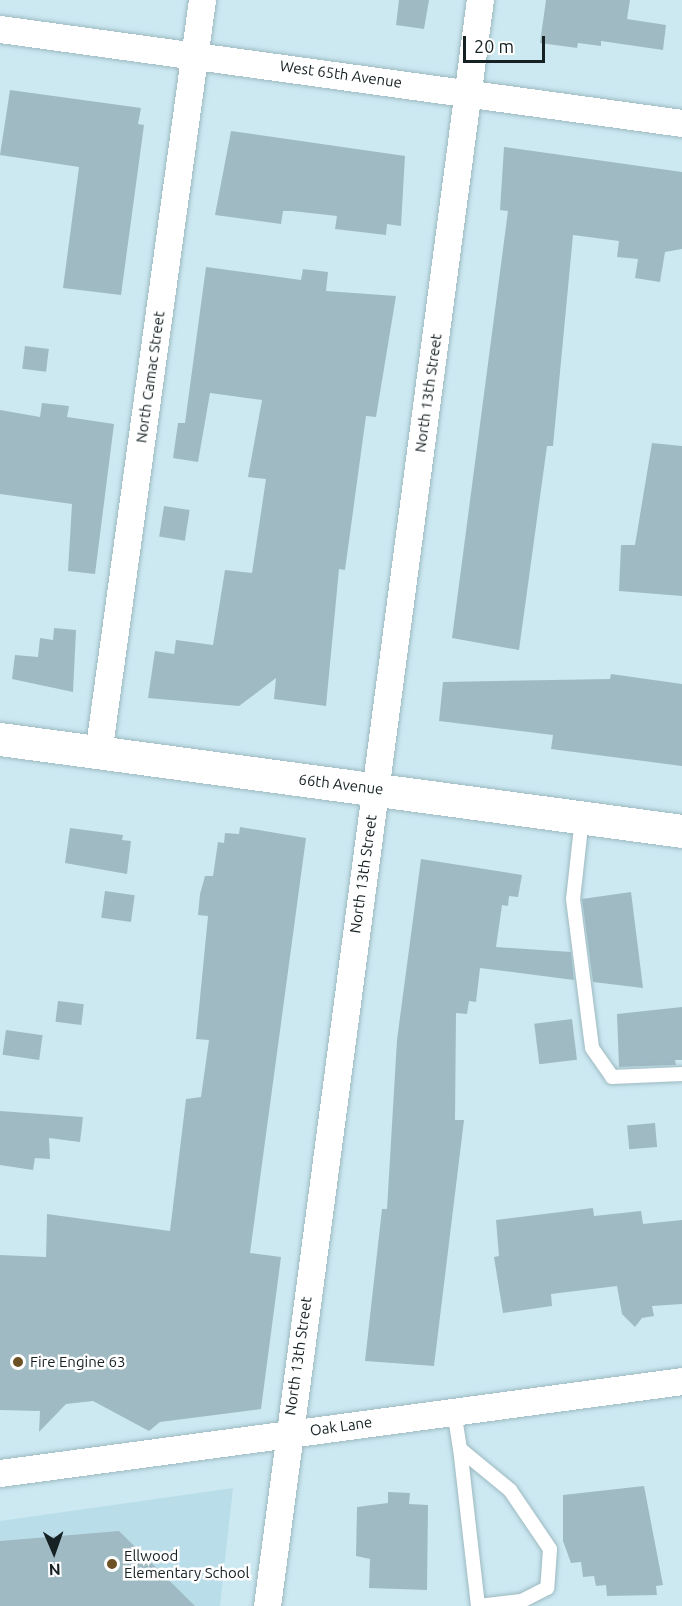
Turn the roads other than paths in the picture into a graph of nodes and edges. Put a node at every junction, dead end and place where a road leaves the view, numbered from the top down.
1 (202, 0) edge
2 (480, 0) edge
3 (0, 29) edge
4 (195, 54) junction
5 (468, 92) junction
6 (682, 123) edge
7 (0, 739) edge
8 (98, 753) junction
9 (374, 788) junction
10 (582, 817) junction
11 (682, 831) edge
12 (682, 1074) edge
13 (682, 1381) edge
14 (454, 1411) junction
15 (288, 1434) junction
16 (460, 1449) junction
17 (0, 1473) edge
18 (267, 1606) edge

1 - 4 street, North Camac Street
2 - 5 street, North 13th Street
3 - 4 street, West 65th Avenue
4 - 5 street, West 65th Avenue
4 - 8 street, North Camac Street
5 - 6 street, West 65th Avenue
5 - 9 street, North 13th Street
7 - 8 street, 66th Avenue
8 - 9 street, 66th Avenue
9 - 10 street, 66th Avenue
9 - 15 street, North 13th Street
10 - 11 street, 66th Avenue
10 - 12 lane
13 - 14 street, Oak Lane
14 - 15 street, Oak Lane
14 - 16 lane
15 - 17 street, Oak Lane
15 - 18 street, North 13th Street
16 - 16 lane

